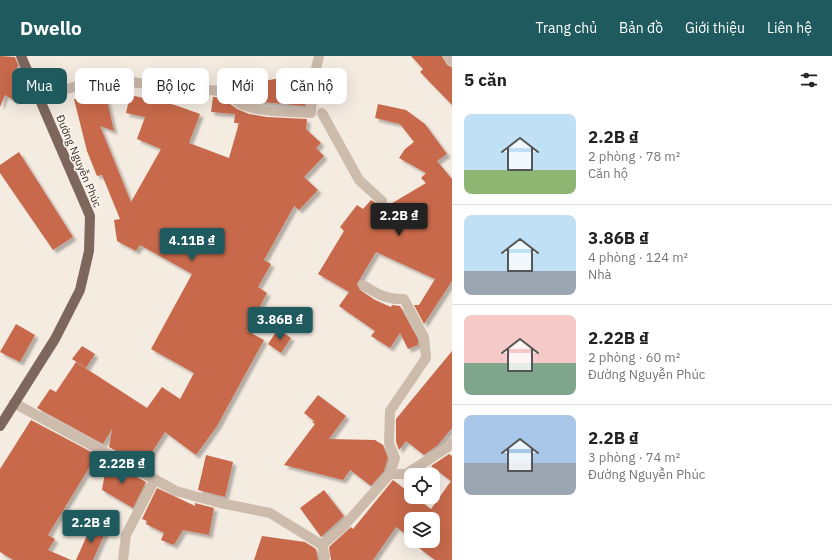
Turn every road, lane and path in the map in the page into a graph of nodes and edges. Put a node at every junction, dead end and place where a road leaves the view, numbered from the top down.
1 (21, 56) edge
2 (319, 56) edge
3 (448, 56) edge
4 (452, 60) edge
5 (26, 68) edge
6 (67, 89) edge
7 (41, 104) edge
8 (322, 113) dead end
9 (382, 201) dead end
10 (362, 285) dead end
11 (14, 403) junction
12 (0, 426) edge
13 (452, 443) edge
14 (390, 474) junction
15 (155, 479) junction
16 (322, 545) junction
17 (123, 560) edge
18 (324, 560) edge

1 - 5 main road, Đường Nguyễn Phúc
2 - 6 street
3 - 4 street
7 - 11 main road, Đường Nguyễn Phúc
8 - 9 street
10 - 14 street
11 - 12 main road, Đường Nguyễn Phúc
11 - 15 street
13 - 14 street
14 - 16 street
15 - 16 street
15 - 17 street
16 - 18 street

